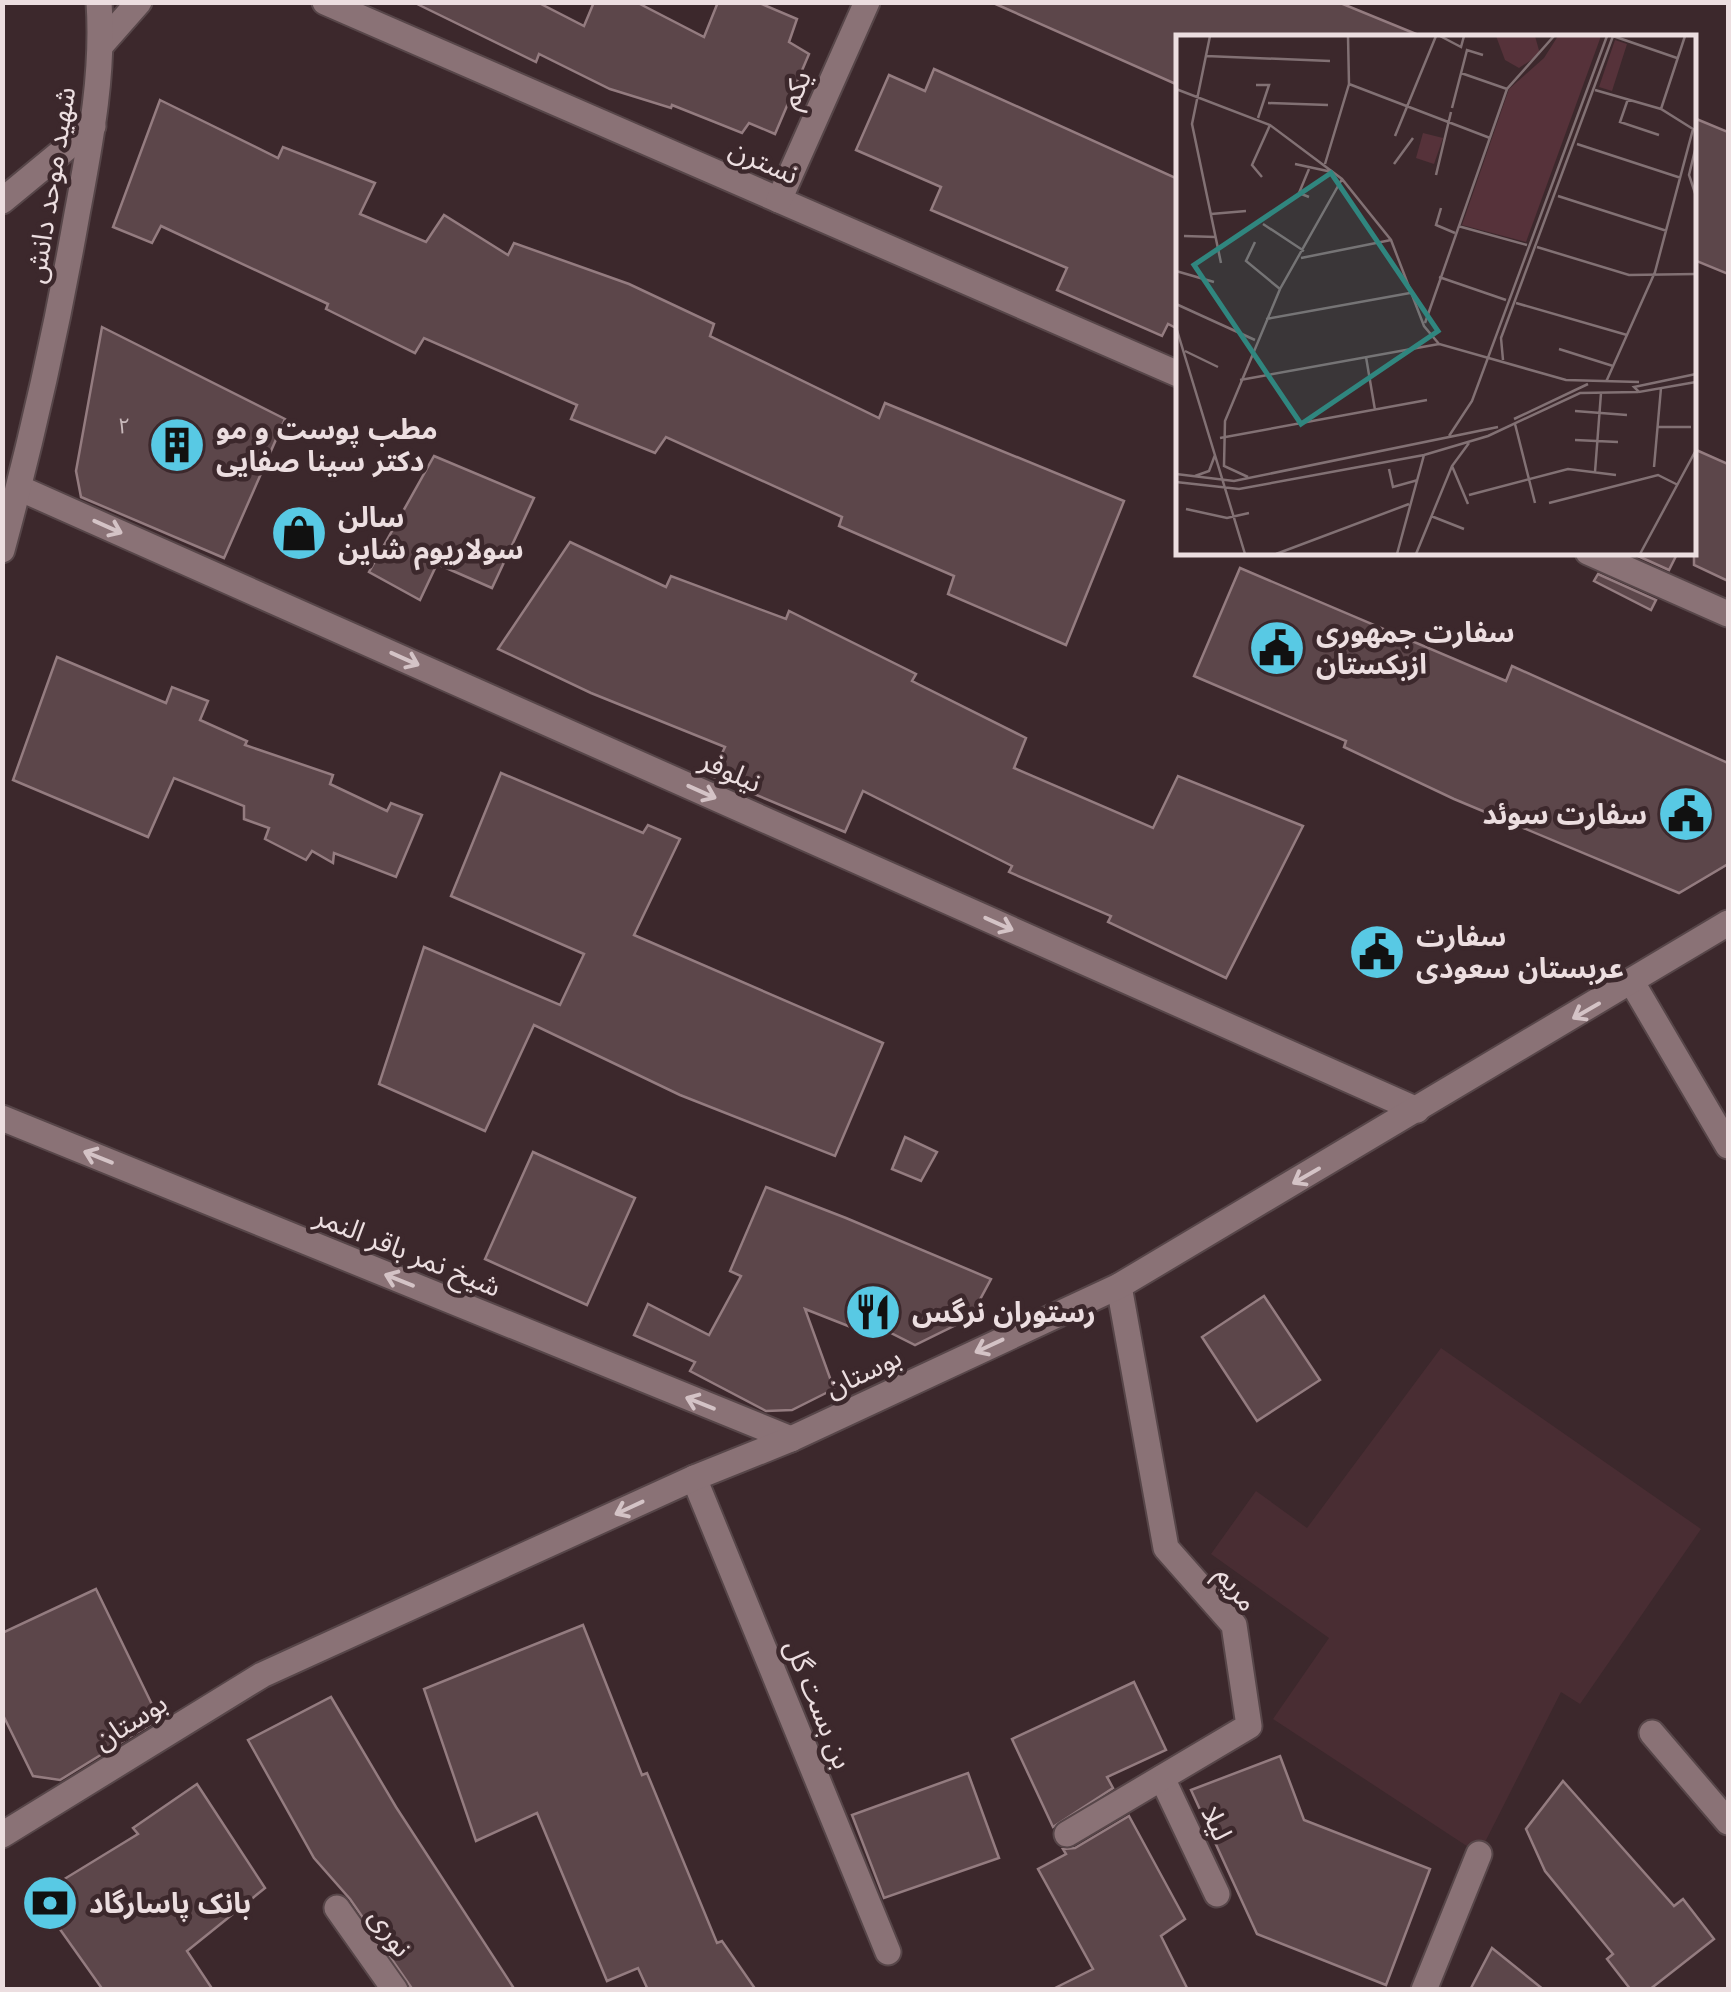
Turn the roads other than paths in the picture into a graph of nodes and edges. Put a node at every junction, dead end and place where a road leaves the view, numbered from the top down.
1 (100, 2) edge
2 (140, 2) edge
3 (325, 2) edge
4 (866, 2) edge
5 (102, 44) junction
6 (93, 126) junction
7 (2, 200) edge
8 (779, 200) junction
9 (1176, 373) edge
10 (19, 488) junction
11 (2, 550) edge
12 (1595, 555) edge
13 (1728, 614) edge
14 (1728, 923) edge
15 (1632, 984) junction
16 (1418, 1110) junction
17 (2, 1118) edge
18 (1728, 1146) edge
19 (1119, 1286) junction
20 (790, 1440) junction
21 (694, 1478) junction
22 (1652, 1733) dead end
23 (1162, 1778) junction
24 (1728, 1822) edge
25 (1066, 1834) dead end
26 (2, 1835) edge
27 (1479, 1854) dead end
28 (1217, 1894) dead end
29 (338, 1908) dead end
30 (888, 1952) dead end
31 (395, 1990) edge
32 (1424, 1990) edge

1 - 5 street, شهید موحد دانش
2 - 5 street
3 - 8 street, نسترن
4 - 8 street, یکم
5 - 6 street, شهید موحد دانش
6 - 7 street
6 - 10 street, شهید موحد دانش
8 - 9 street, نسترن
10 - 11 street, شهید موحد دانش
10 -> 16 street, نیلوفر
12 - 13 street
14 - 15 street, بوستان
15 -> 16 street, بوستان
15 - 18 street
16 -> 19 street, بوستان
20 -> 17 street, شیخ نمر باقر النمر
19 -> 20 street, بوستان
19 - 23 street, مریم
20 - 21 street, بوستان
21 -> 26 street, بوستان
21 - 30 street, بن بست گل
22 - 24 street
23 - 25 street, مریم
23 - 28 street, لیلا
27 - 32 street
29 - 31 street, نوری

